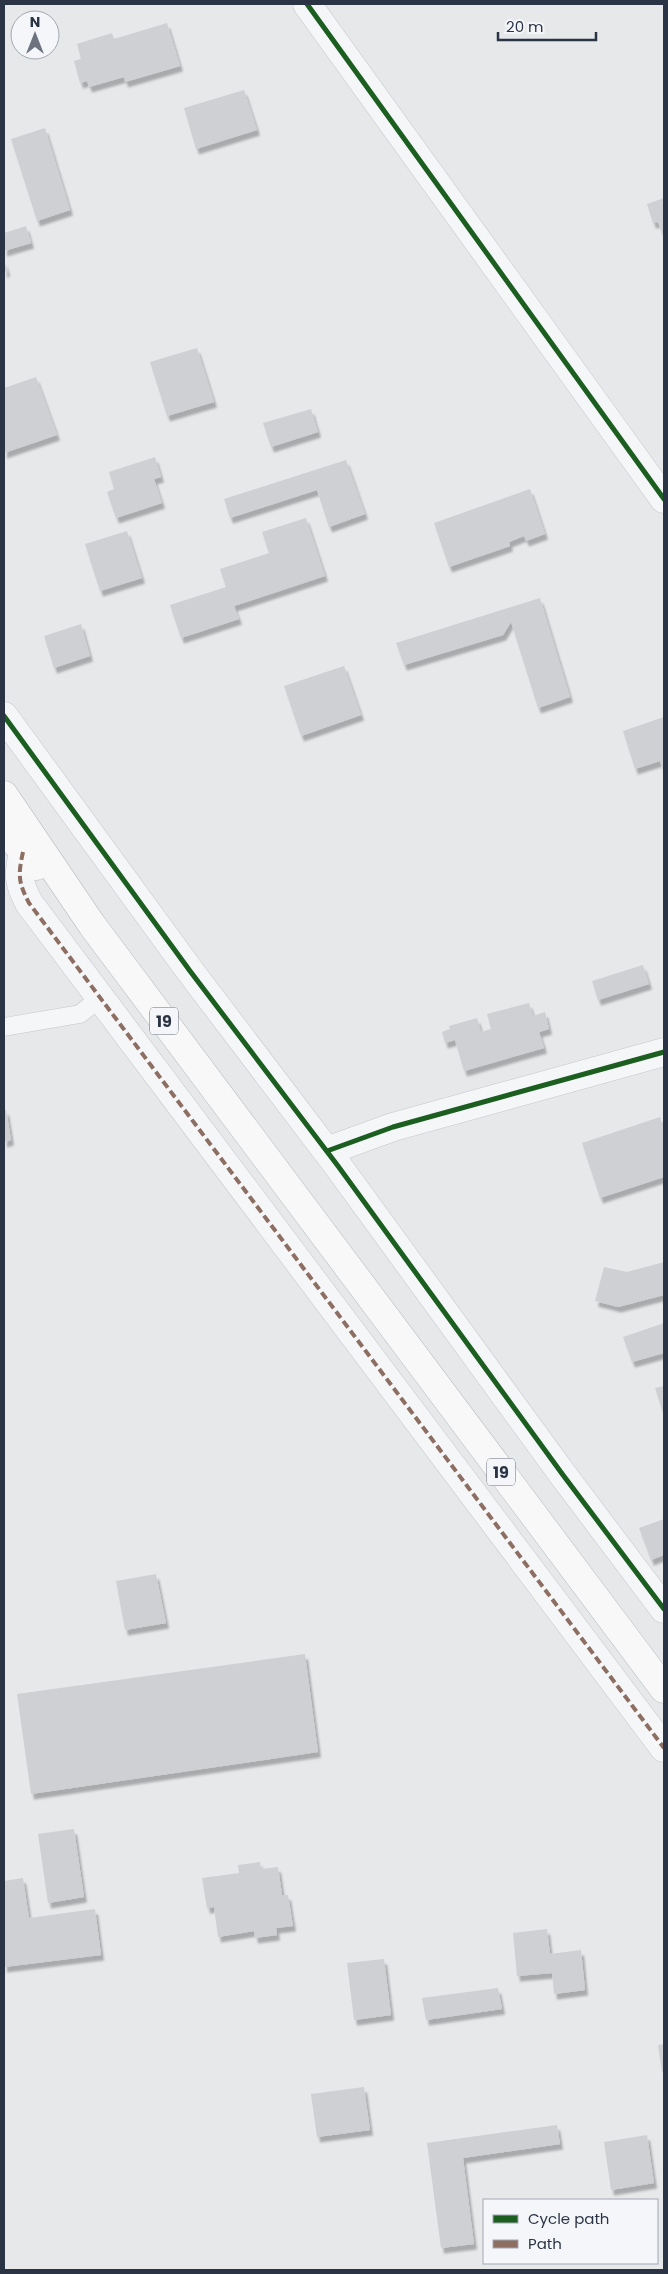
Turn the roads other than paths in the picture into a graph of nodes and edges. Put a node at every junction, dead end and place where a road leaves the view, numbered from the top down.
1 (307, 4) edge
2 (664, 499) edge
3 (4, 716) edge
4 (4, 795) edge
5 (4, 830) edge
6 (23, 852) junction
7 (92, 925) junction
8 (100, 998) junction
9 (4, 1027) edge
10 (664, 1052) edge
11 (327, 1151) junction
12 (664, 1609) edge
13 (664, 1689) edge
14 (662, 1742) edge

1 - 2 street
3 - 11 street
4 - 7 highway, 19
5 - 6 highway, 19
6 - 7 highway, 19
6 - 8 street
7 - 13 highway, 19
8 - 9 lane
8 - 14 street
10 - 11 street
11 - 12 street

